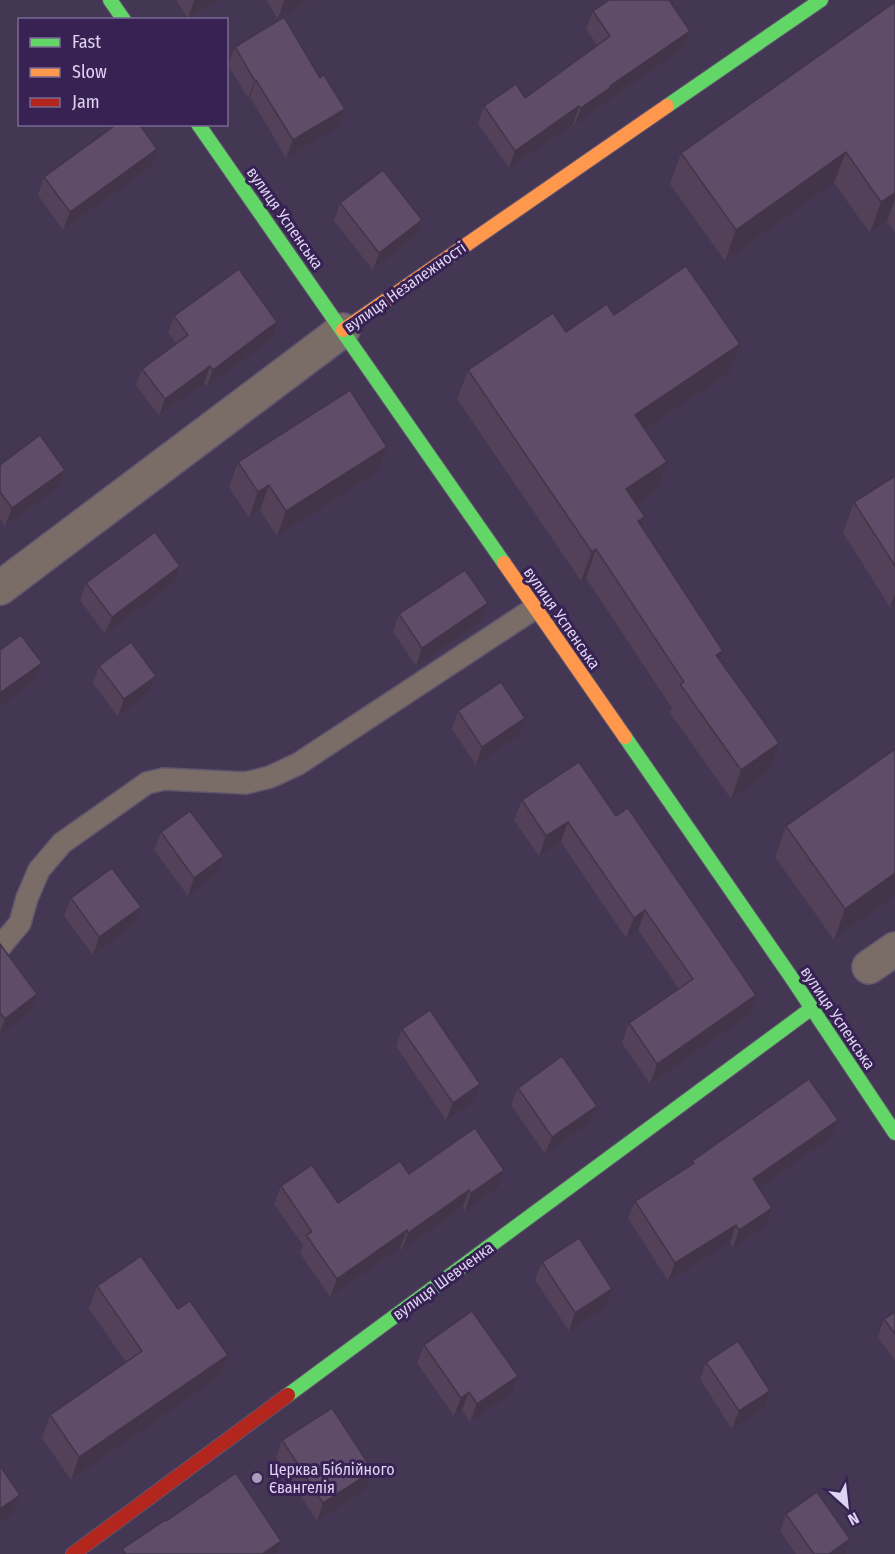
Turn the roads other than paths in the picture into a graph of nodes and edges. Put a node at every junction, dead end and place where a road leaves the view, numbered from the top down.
1 (110, 0) edge
2 (821, 0) edge
3 (123, 18) edge
4 (199, 126) edge
5 (343, 330) junction
6 (0, 588) edge
7 (535, 608) junction
8 (0, 947) edge
9 (895, 949) edge
10 (869, 967) dead end
11 (812, 1008) junction
12 (895, 1133) edge
13 (73, 1554) edge

1 - 3 street
2 - 5 street, вулиця Незалежності
4 - 5 street, вулиця Успенська
5 - 6 street, вулиця Незалежності
5 - 7 street, вулиця Успенська
7 - 8 lane
7 - 11 street, вулиця Успенська
9 - 10 street
11 - 12 street, вулиця Успенська
11 - 13 street, вулиця Шевченка

